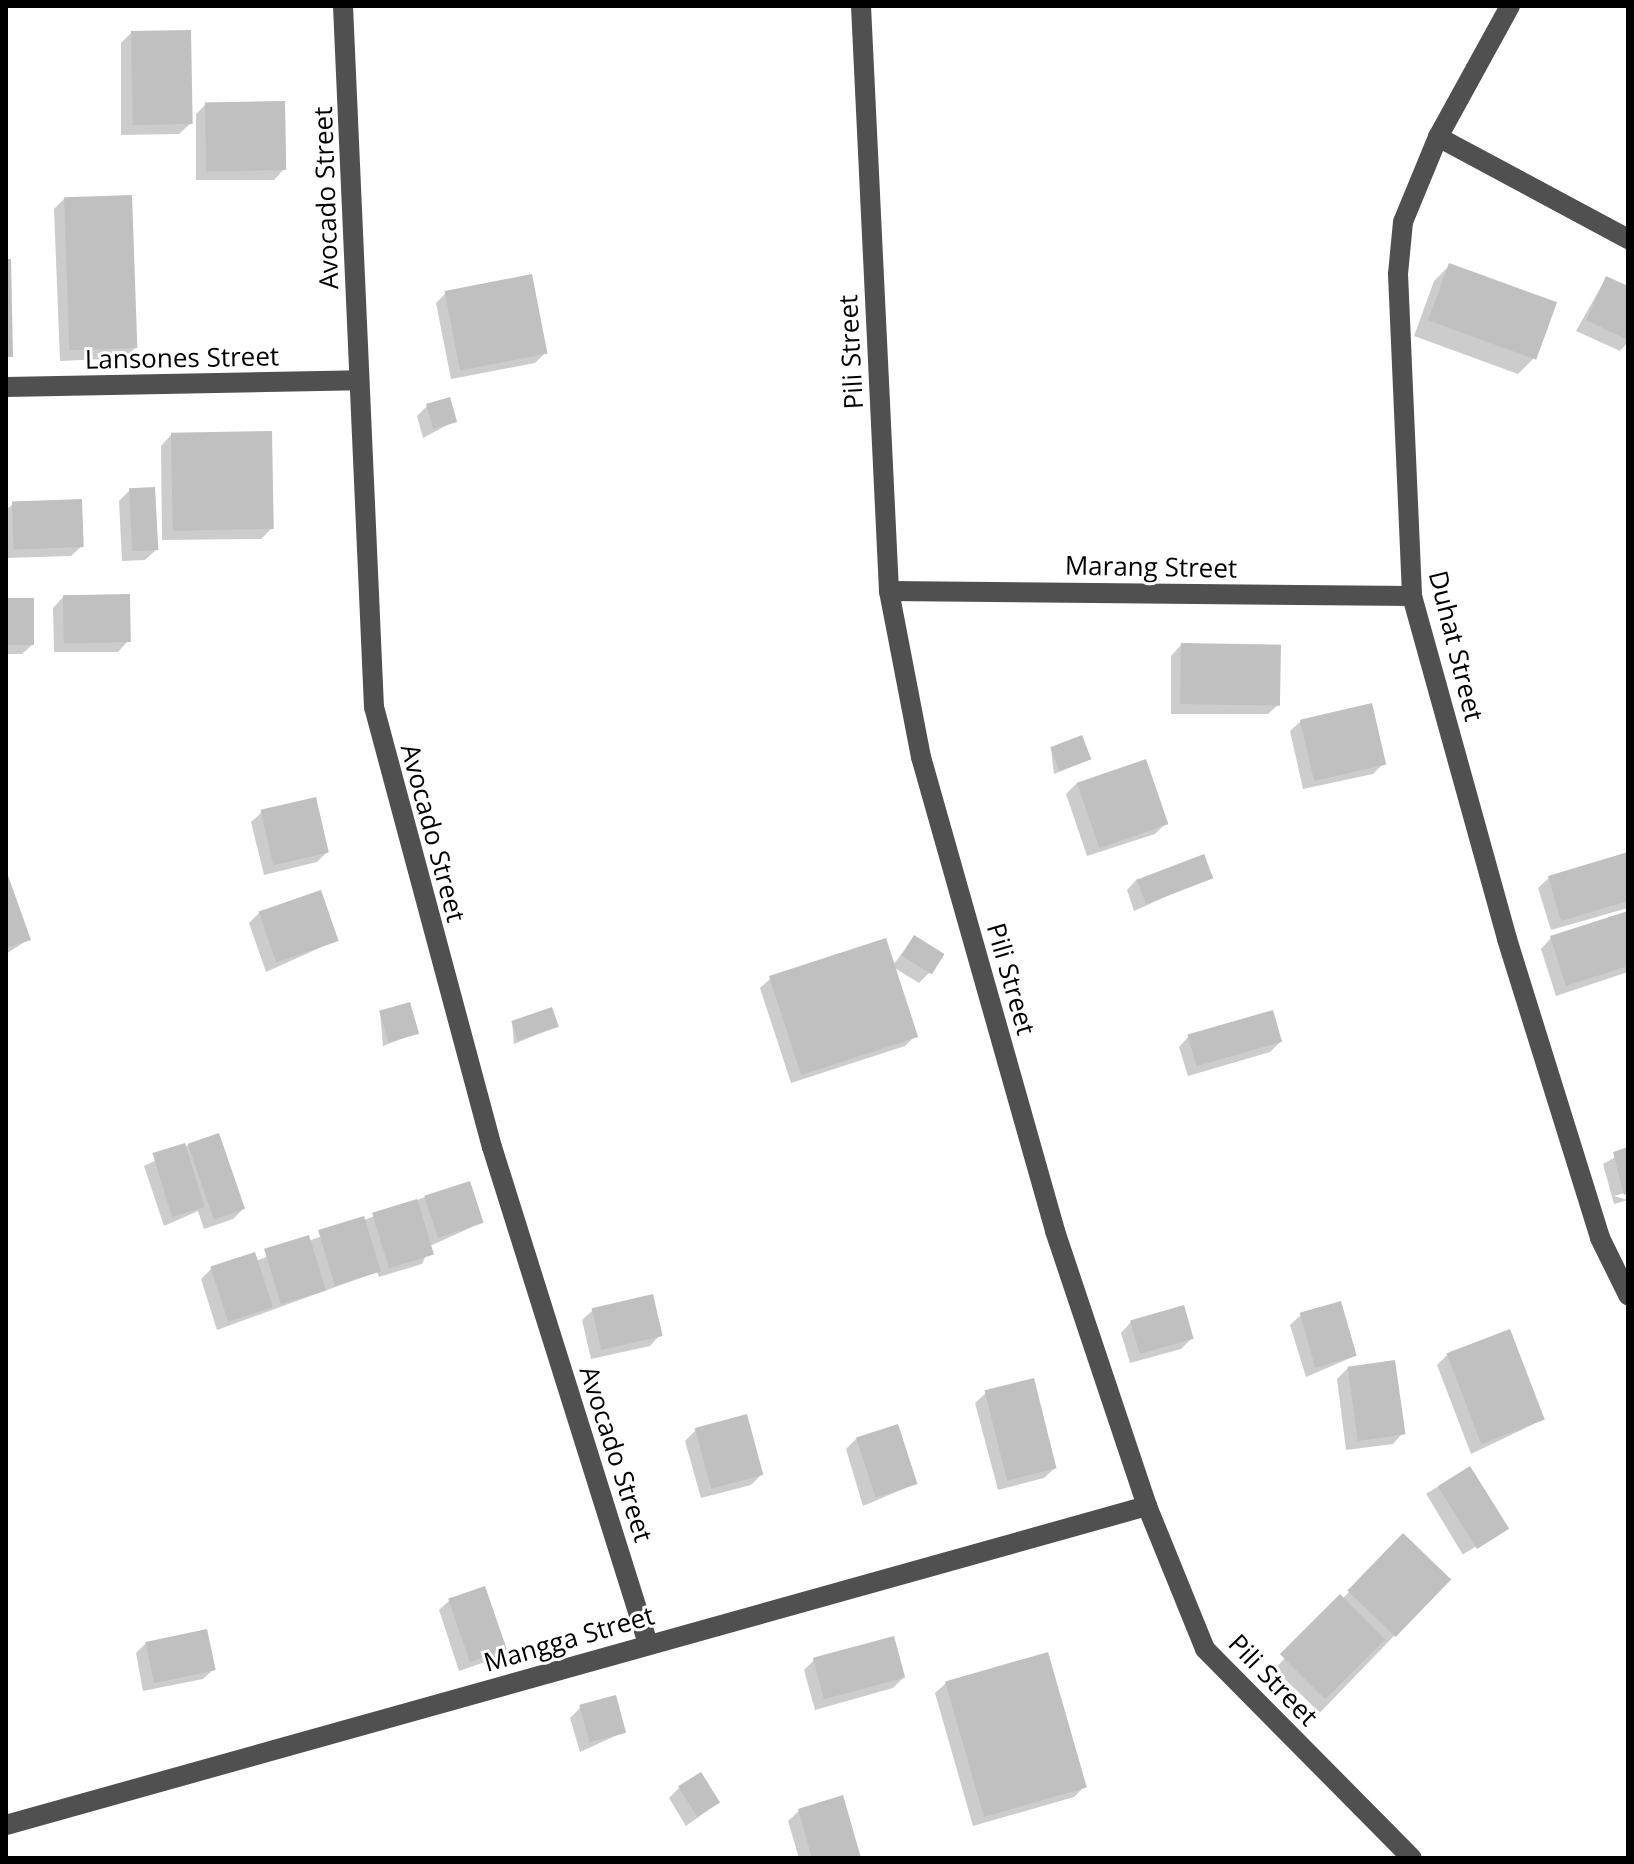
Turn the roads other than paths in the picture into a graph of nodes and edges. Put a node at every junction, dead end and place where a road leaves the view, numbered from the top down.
1 (343, 6) edge
2 (861, 6) edge
3 (1510, 6) edge
4 (1438, 137) junction
5 (1628, 239) edge
6 (359, 380) junction
7 (6, 387) edge
8 (889, 591) junction
9 (1412, 596) junction
10 (1628, 1295) edge
11 (1147, 1506) junction
12 (648, 1644) junction
13 (6, 1825) edge
14 (1412, 1858) edge

1 - 6 street, Avocado Street
2 - 8 street, Pili Street
3 - 4 street, Duhat Street
4 - 5 street
4 - 9 street, Duhat Street
6 - 7 street, Lansones Street
6 - 12 street, Avocado Street
8 - 9 street, Marang Street
8 - 11 street, Pili Street
9 - 10 street, Duhat Street
11 - 12 street, Mangga Street
11 - 14 street, Pili Street
12 - 13 street, Mangga Street

